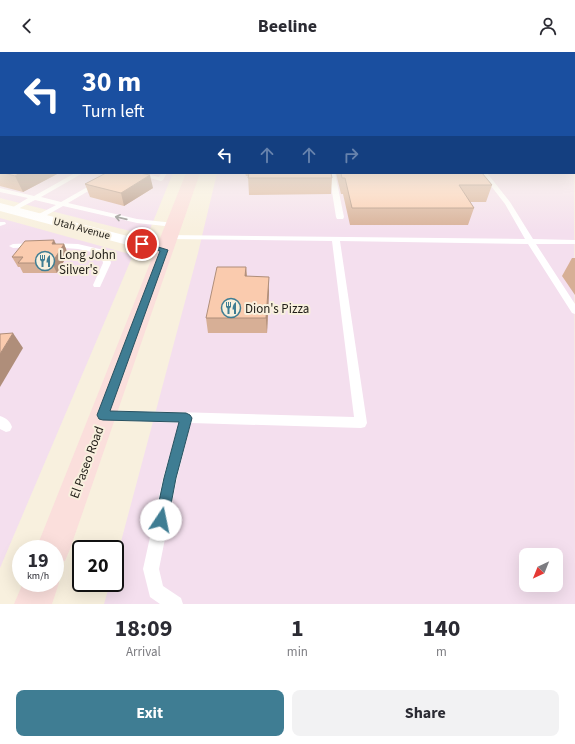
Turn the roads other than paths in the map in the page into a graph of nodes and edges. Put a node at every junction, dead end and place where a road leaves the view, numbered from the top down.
1 (65, 181) edge
2 (102, 181) edge
3 (190, 181) edge
4 (333, 181) edge
5 (490, 181) edge
6 (0, 190) edge
7 (33, 198) junction
8 (62, 204) junction
9 (6, 208) edge
10 (340, 216) dead end
11 (40, 217) junction
12 (169, 238) junction
13 (336, 240) junction
14 (531, 242) junction
15 (575, 242) edge
16 (14, 246) dead end
17 (97, 285) dead end
18 (575, 311) edge
19 (103, 415) junction
20 (186, 418) junction
21 (56, 540) edge
22 (38, 592) edge
23 (33, 604) edge
24 (175, 604) edge

1 - 7 lane
2 - 8 lane
3 - 12 main road, El Paseo Road
4 - 10 lane
5 - 14 lane
6 - 7 lane
7 - 8 lane
7 - 9 lane
8 - 11 lane
12 -> 8 lane
9 - 11 street, Utah Avenue
11 - 12 street, Utah Avenue
12 - 13 lane
12 - 19 main road, El Paseo Road
13 - 14 lane
13 - 20 lane
14 - 15 lane
14 - 18 lane
16 - 17 lane
19 - 20 lane
19 - 21 main road, El Paseo Road
20 - 24 lane
22 - 23 main road

